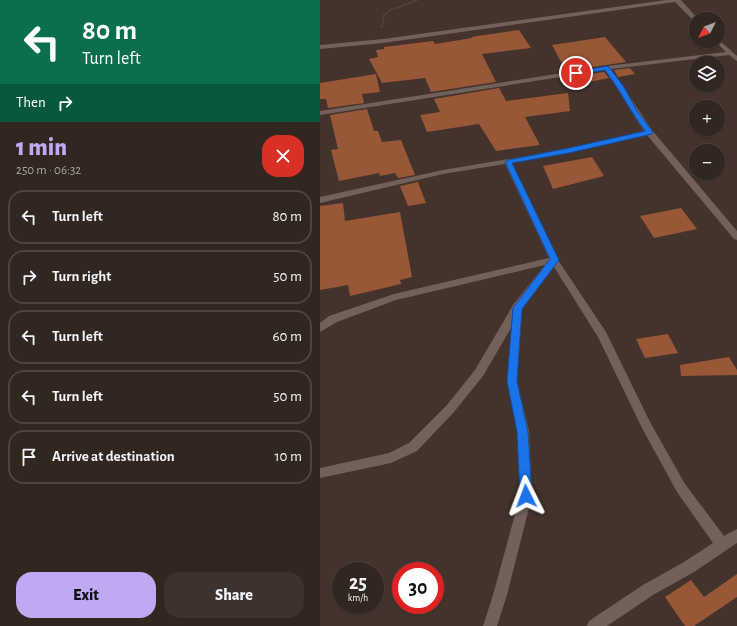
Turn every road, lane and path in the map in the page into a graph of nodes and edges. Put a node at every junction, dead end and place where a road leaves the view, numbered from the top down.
1 (418, 0) edge
2 (677, 0) edge
3 (689, 13) edge
4 (383, 40) junction
5 (320, 47) edge
6 (725, 48) edge
7 (730, 53) junction
8 (737, 59) edge
9 (607, 68) junction
10 (320, 114) edge
11 (649, 132) junction
12 (508, 162) junction
13 (320, 200) edge
14 (737, 237) edge
15 (554, 260) junction
16 (517, 308) junction
17 (320, 328) edge
18 (320, 473) edge
19 (737, 535) edge
20 (722, 544) junction
21 (490, 626) edge
22 (594, 626) edge

1 - 4 path
2 - 3 street
2 - 4 street
4 - 5 street
6 - 7 street
7 - 8 street
7 - 9 street
9 - 10 street
9 - 11 street
11 - 12 street
11 - 14 street
12 - 13 street
12 - 15 street
15 - 16 street
15 - 17 street
15 - 20 street
16 - 18 street
16 - 21 street
19 - 20 street
20 - 22 street

